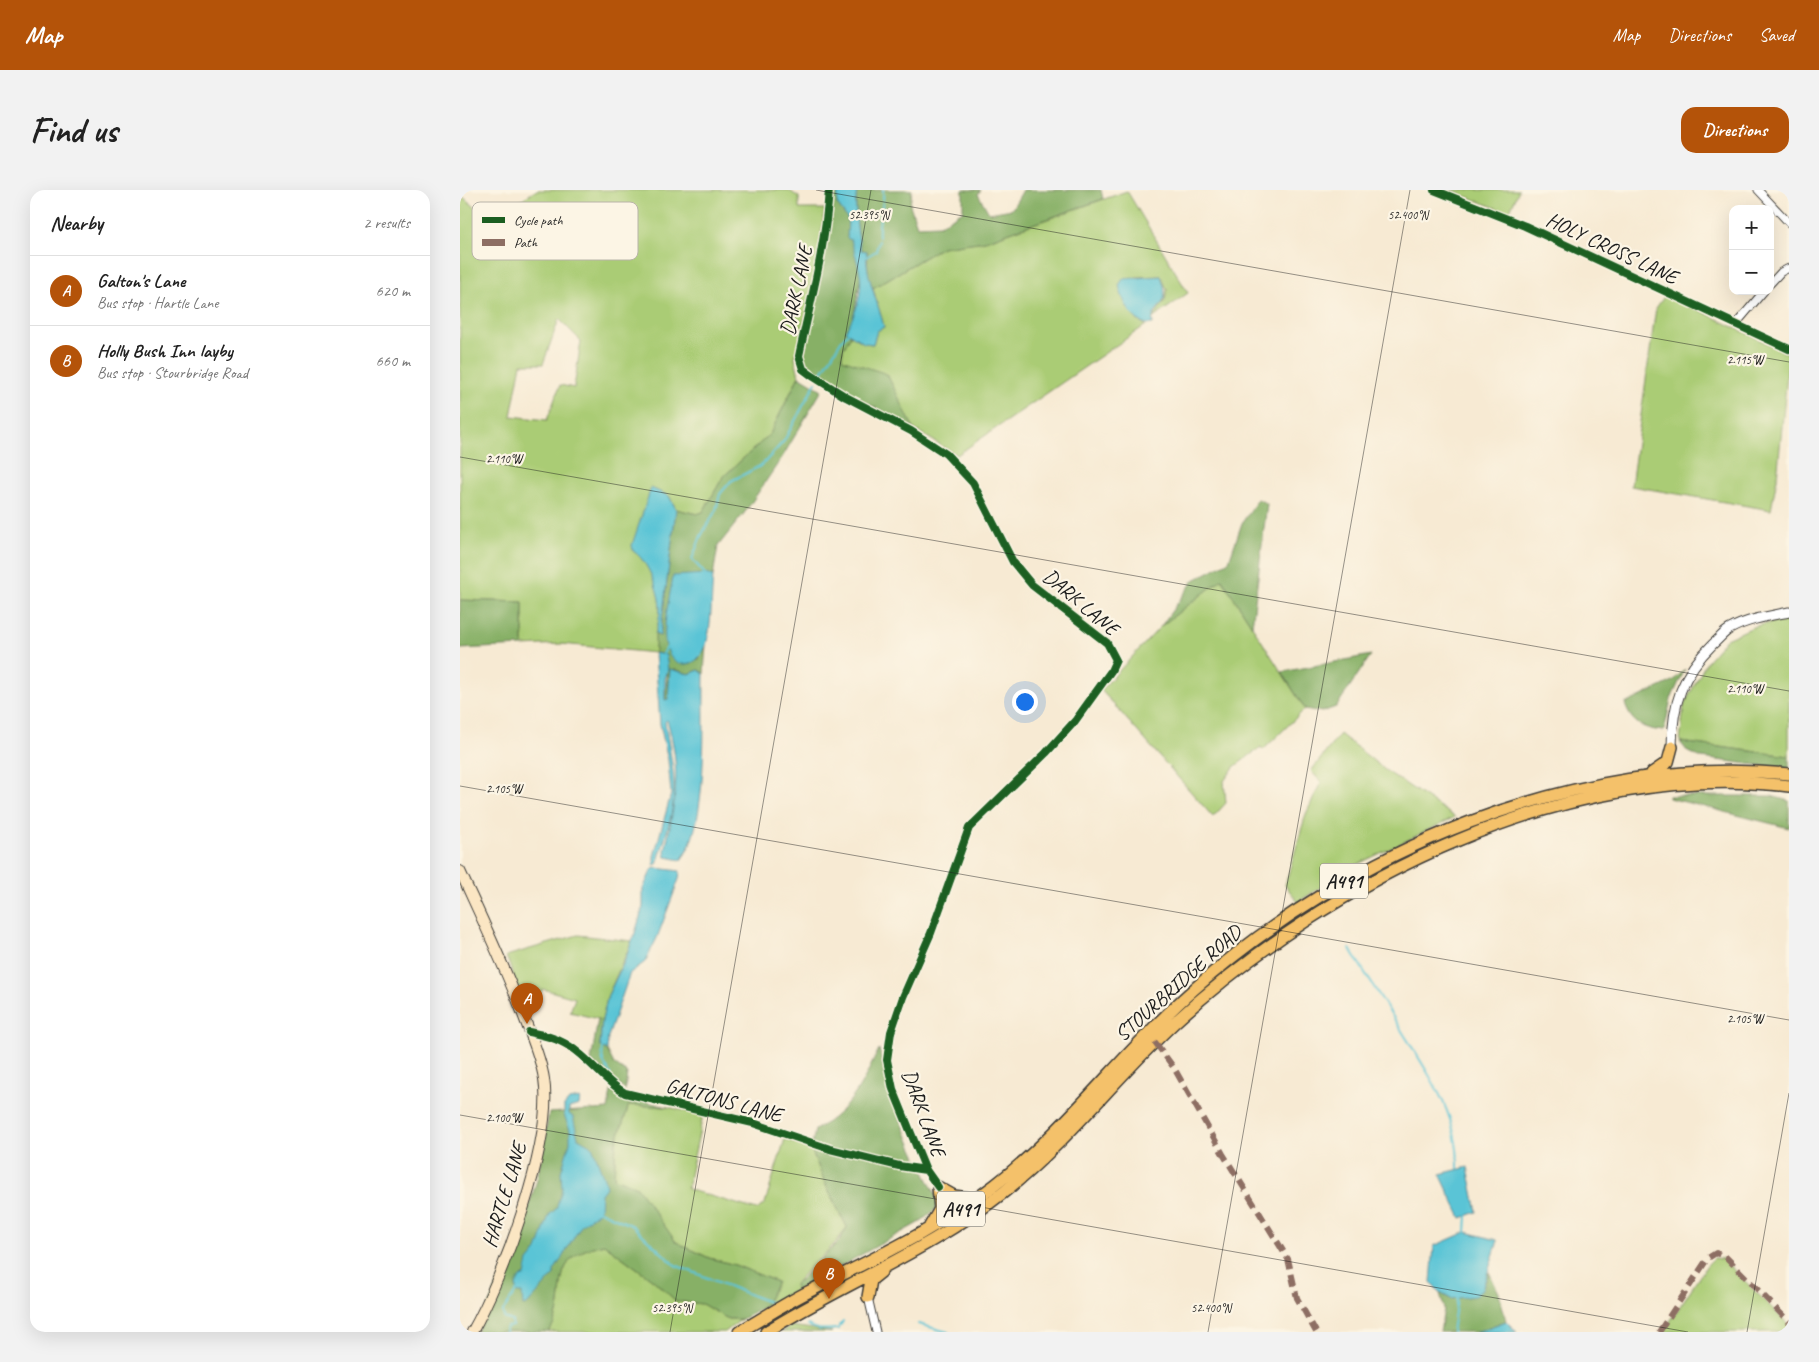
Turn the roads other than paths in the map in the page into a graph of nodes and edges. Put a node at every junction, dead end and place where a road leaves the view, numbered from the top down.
1 (829, 190) edge
2 (1434, 190) edge
3 (1758, 190) edge
4 (1789, 223) edge
5 (1789, 268) edge
6 (1774, 280) edge
7 (1761, 295) edge
8 (1736, 324) junction
9 (1789, 349) edge
10 (1789, 612) edge
11 (1672, 747) junction
12 (1692, 772) junction
13 (1789, 774) edge
14 (1646, 776) junction
15 (1786, 787) edge
16 (460, 871) edge
17 (529, 1032) junction
18 (926, 1170) junction
19 (938, 1187) junction
20 (976, 1199) junction
21 (926, 1231) junction
22 (887, 1266) junction
23 (844, 1287) junction
24 (868, 1297) junction
25 (472, 1332) edge
26 (739, 1332) edge
27 (766, 1332) edge
28 (876, 1332) edge

1 - 18 street, DARK LANE
2 - 8 street, HOLY CROSS LANE
3 - 4 street
5 - 6 street
7 - 8 street
8 - 9 street, HOLY CROSS LANE
10 - 11 street
11 - 12 highway
11 - 14 highway
12 - 13 highway, STOURBRIDGE ROAD / A491
12 - 14 highway, STOURBRIDGE ROAD / A491
14 - 20 highway, STOURBRIDGE ROAD / A491
15 - 22 highway, STOURBRIDGE ROAD / A491
16 - 17 main road, HARTLE LANE
17 - 18 street, GALTONS LANE
17 - 25 main road, HARTLE LANE
18 - 19 street, DARK LANE
19 - 20 highway
19 - 21 highway
20 - 21 highway, STOURBRIDGE ROAD / A491
21 - 26 highway, STOURBRIDGE ROAD / A491
22 - 23 highway, STOURBRIDGE ROAD / A491
22 - 24 highway
23 - 24 highway
23 - 27 highway, STOURBRIDGE ROAD / A491
24 - 28 street

